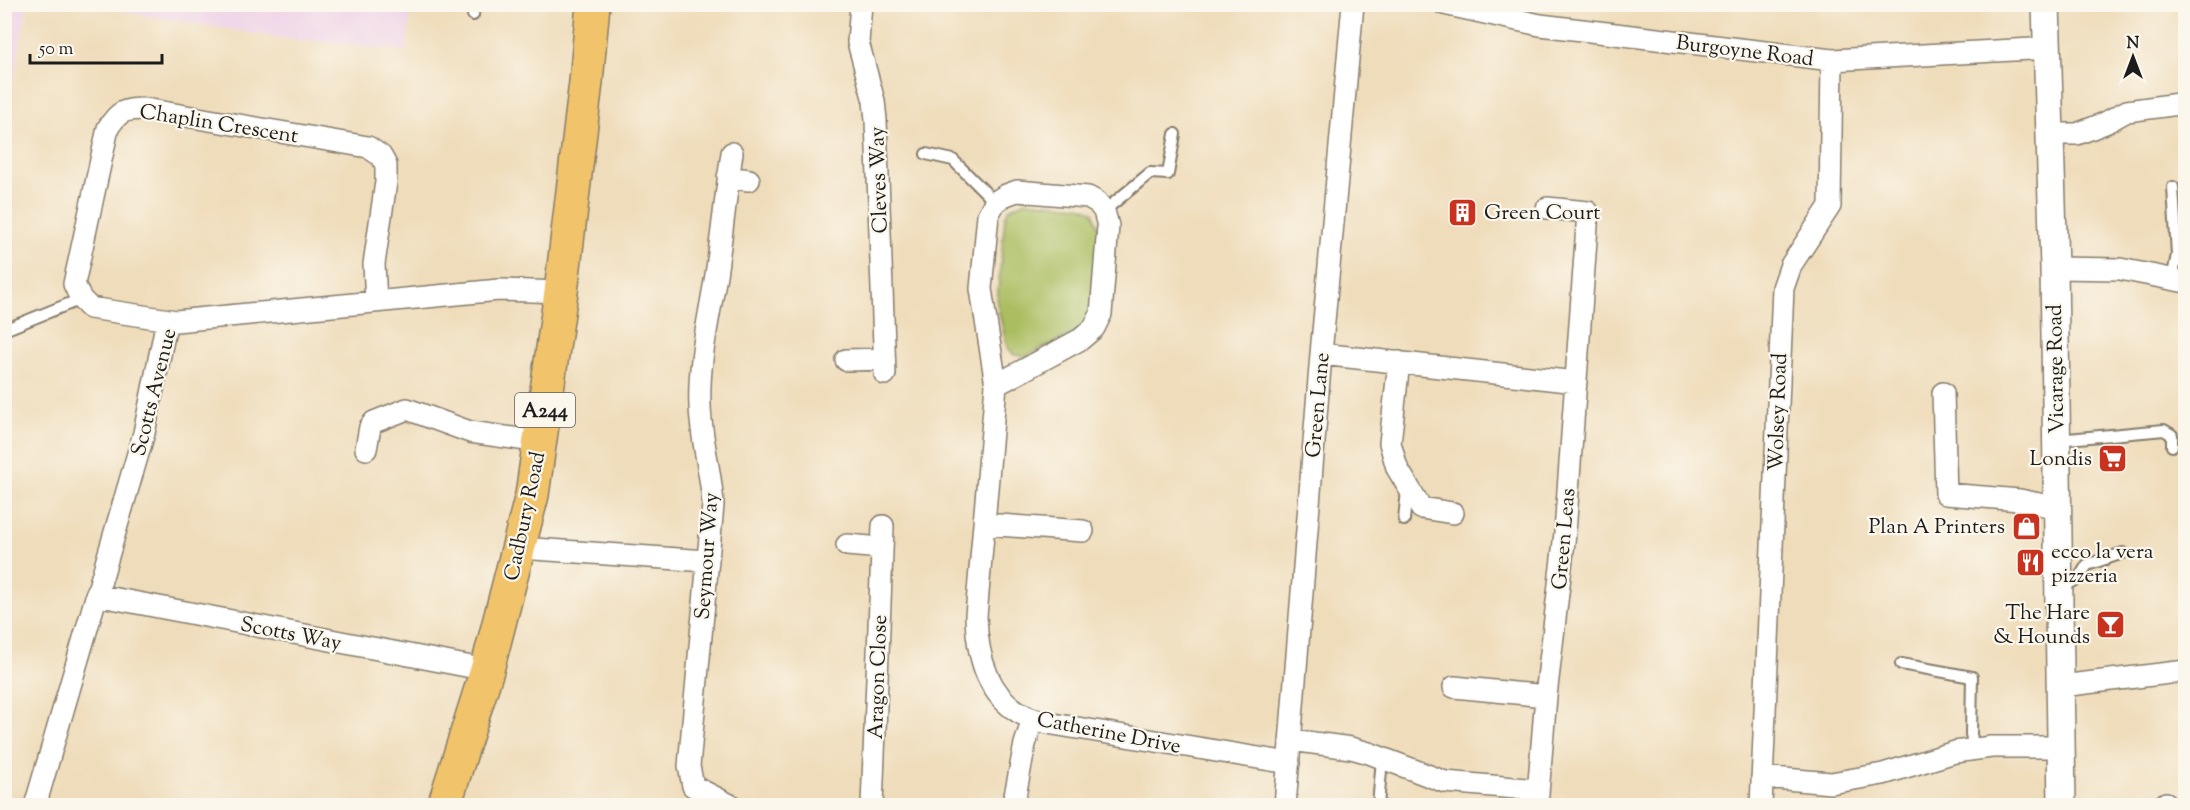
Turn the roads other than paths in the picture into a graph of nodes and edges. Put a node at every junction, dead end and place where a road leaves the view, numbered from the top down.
1 (593, 4) edge
2 (861, 4) edge
3 (1353, 4) edge
4 (1444, 4) edge
5 (2046, 4) edge
6 (2049, 48) junction
7 (1832, 60) junction
8 (2186, 103) edge
9 (1175, 134) dead end
10 (2050, 134) junction
11 (732, 153) dead end
12 (926, 154) dead end
13 (2173, 187) dead end
14 (995, 202) junction
15 (1547, 208) dead end
16 (1104, 211) junction
17 (2054, 268) junction
18 (2179, 280) edge
19 (561, 292) junction
20 (81, 299) junction
21 (376, 302) junction
22 (167, 320) junction
23 (4, 330) edge
24 (1321, 354) junction
25 (846, 360) dead end
26 (1399, 362) junction
27 (1576, 382) junction
28 (996, 385) junction
29 (1943, 393) dead end
30 (2056, 440) junction
31 (541, 442) junction
32 (2172, 446) dead end
33 (366, 449) dead end
34 (1407, 484) junction
35 (2058, 508) junction
36 (1453, 513) dead end
37 (1404, 520) dead end
38 (984, 524) junction
39 (883, 526) dead end
40 (1083, 531) dead end
41 (847, 545) dead end
42 (520, 548) junction
43 (882, 548) junction
44 (2123, 553) dead end
45 (707, 561) junction
46 (2059, 589) junction
47 (96, 595) junction
48 (1901, 664) dead end
49 (487, 670) junction
50 (2186, 671) edge
51 (2061, 686) junction
52 (1454, 687) dead end
53 (1546, 696) junction
54 (1034, 719) junction
55 (1291, 740) junction
56 (2062, 747) junction
57 (1974, 749) junction
58 (1382, 758) junction
59 (1289, 763) junction
60 (1762, 777) junction
61 (1538, 798) edge
62 (446, 805) edge
63 (36, 806) edge
64 (732, 806) edge
65 (872, 806) edge
66 (1013, 806) edge
67 (1285, 806) edge
68 (1378, 806) edge
69 (1761, 806) edge
70 (2062, 806) edge

1 - 19 main road, Cadbury Road / A244
2 - 25 street, Cleves Way
3 - 24 street, Green Lane
4 - 7 street, Burgoyne Road
5 - 6 street, Vicarage Road
6 - 7 street, Burgoyne Road
6 - 10 street, Vicarage Road
7 - 60 street, Wolsey Road
8 - 10 street
9 - 16 lane
10 - 17 street, Vicarage Road
11 - 45 street, Seymour Way
12 - 14 lane
13 - 18 lane
14 - 16 street
14 - 28 street, Catherine Drive
15 - 27 street, Green Leas
16 - 28 street
17 - 18 street
17 - 30 street, Vicarage Road
19 - 21 street, Scotts Avenue
19 - 31 main road, Cadbury Road / A244
20 - 21 street, Chaplin Crescent
20 - 22 street
20 - 23 lane
21 - 22 street, Scotts Avenue
22 - 47 street, Scotts Avenue
24 - 26 street
24 - 55 street, Green Lane
26 - 27 street
26 - 34 street
27 - 53 street, Green Leas
28 - 38 street, Catherine Drive
29 - 35 street
30 - 32 lane
30 - 35 street, Vicarage Road
31 - 33 street
31 - 42 main road, Cadbury Road / A244
34 - 36 street
34 - 37 lane
35 - 46 street, Vicarage Road
38 - 40 street
38 - 54 street, Catherine Drive
39 - 43 street, Aragon Close
41 - 43 street
42 - 45 street
42 - 49 main road, Cadbury Road / A244
43 - 65 street, Aragon Close
44 - 46 lane
45 - 64 street, Seymour Way
46 - 51 street, Vicarage Road
47 - 49 street, Scotts Way
47 - 63 street, Scotts Avenue
48 - 57 lane
49 - 62 main road, Cadbury Road / A244
50 - 51 street
51 - 56 street, Vicarage Road
52 - 53 street
53 - 61 street, Green Leas
54 - 59 street, Catherine Drive
54 - 66 street
55 - 58 street
55 - 59 street, Green Lane
56 - 57 street
56 - 70 street, Vicarage Road
57 - 60 street
58 - 61 street
58 - 68 lane
59 - 67 street, Green Lane
60 - 69 street, Wolsey Road

